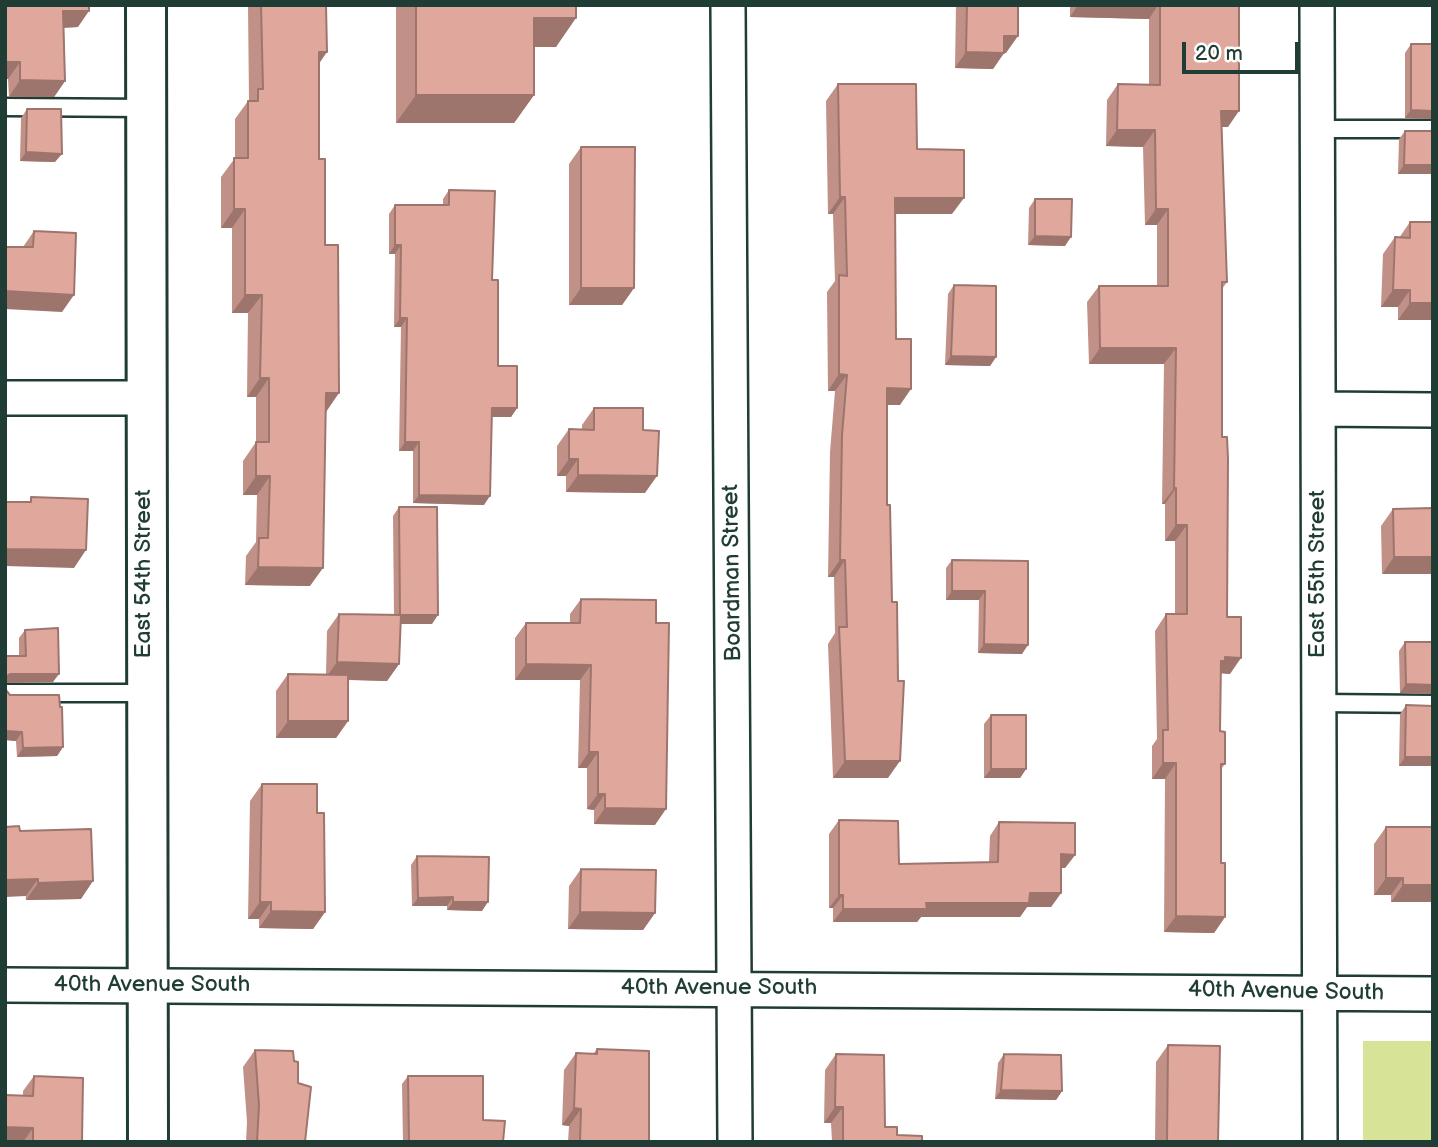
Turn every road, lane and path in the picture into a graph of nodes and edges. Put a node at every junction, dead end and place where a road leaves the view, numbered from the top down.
1 (146, 5) edge
2 (728, 5) edge
3 (1317, 5) edge
4 (5, 107) edge
5 (147, 108) junction
6 (1316, 129) junction
7 (1433, 129) edge
8 (5, 398) edge
9 (144, 398) junction
10 (1318, 409) junction
11 (1433, 410) edge
12 (5, 693) edge
13 (145, 694) junction
14 (1318, 703) junction
15 (1433, 704) edge
16 (5, 985) edge
17 (148, 985) junction
18 (735, 988) junction
19 (1319, 992) junction
20 (1433, 994) edge
21 (148, 1142) edge
22 (736, 1142) edge
23 (1320, 1142) edge

1 - 5 street, East 54th Street
2 - 18 street, Boardman Street
3 - 6 street, East 55th Street
4 - 5 lane
5 - 9 street, East 54th Street
6 - 7 lane
6 - 10 street, East 55th Street
8 - 9 street
9 - 13 street, East 54th Street
10 - 11 street
10 - 14 street, East 55th Street
12 - 13 lane
13 - 17 street, East 54th Street
14 - 15 lane
14 - 19 street, East 55th Street
16 - 17 street, 40th Avenue South
17 - 18 street, 40th Avenue South
17 - 21 street, East 54th Street
18 - 19 street, 40th Avenue South
18 - 22 street, Boardman Street
19 - 20 street, 40th Avenue South
19 - 23 street, East 55th Street

